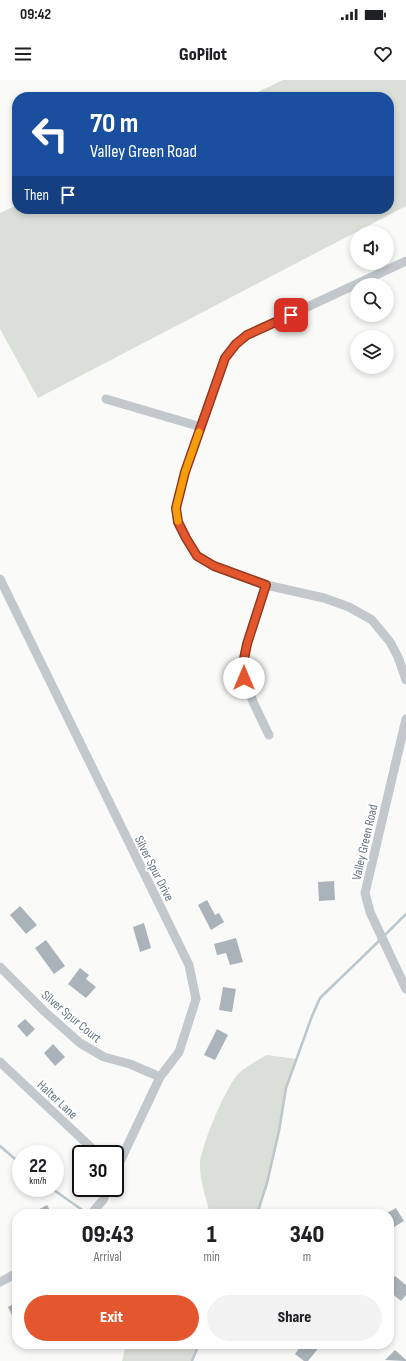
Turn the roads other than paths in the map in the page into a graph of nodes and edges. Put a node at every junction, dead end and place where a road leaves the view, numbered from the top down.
1 (406, 262) edge
2 (106, 399) dead end
3 (201, 427) junction
4 (0, 579) edge
5 (266, 585) junction
6 (406, 680) edge
7 (406, 719) edge
8 (269, 735) dead end
9 (0, 968) edge
10 (406, 989) edge
11 (0, 1062) edge
12 (160, 1077) junction
13 (88, 1145) edge
14 (124, 1151) edge
15 (105, 1197) edge
16 (96, 1209) edge
17 (12, 1275) edge
18 (0, 1282) edge

1 - 3 street
2 - 3 street
3 - 5 street
4 - 12 street, Silver Spur Drive
5 - 6 street
5 - 8 street
7 - 10 street, Valley Green Road
9 - 12 street, Silver Spur Court
11 - 13 street, Halter Lane
12 - 14 street, Silver Spur Drive
15 - 16 street
17 - 18 street

